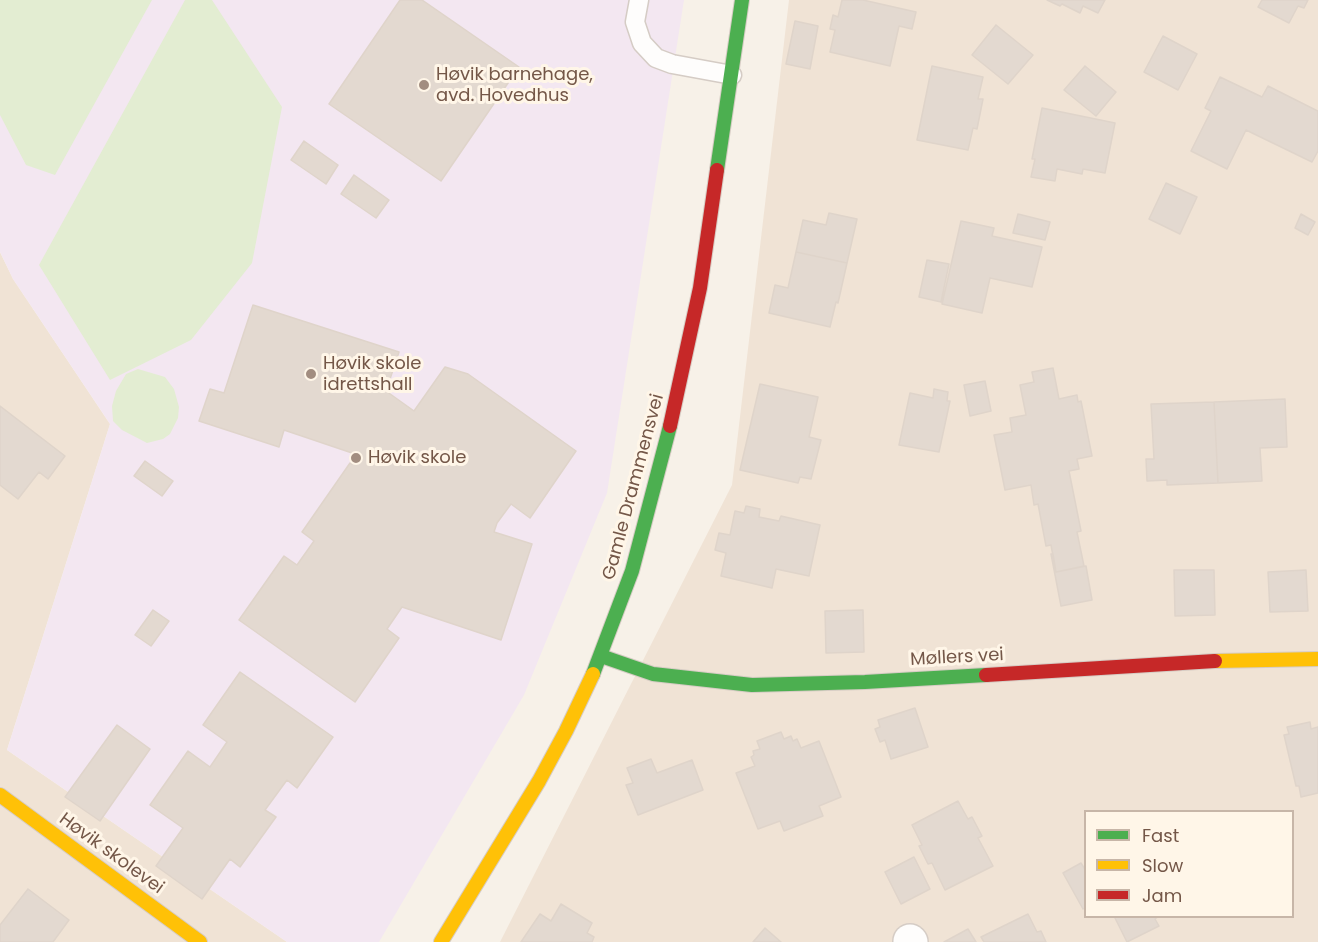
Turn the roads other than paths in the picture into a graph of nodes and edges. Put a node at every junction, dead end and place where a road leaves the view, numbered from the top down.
1 (639, 0) edge
2 (741, 0) edge
3 (732, 75) junction
4 (601, 656) junction
5 (1318, 659) edge
6 (0, 795) edge
7 (200, 942) edge
8 (441, 942) edge

1 - 3 lane
2 - 3 main road, Gamle Drammensvei
3 - 4 main road, Gamle Drammensvei
4 - 5 main road, Møllers vei
4 - 8 main road, Gamle Drammensvei
6 - 7 main road, Høvik skolevei

